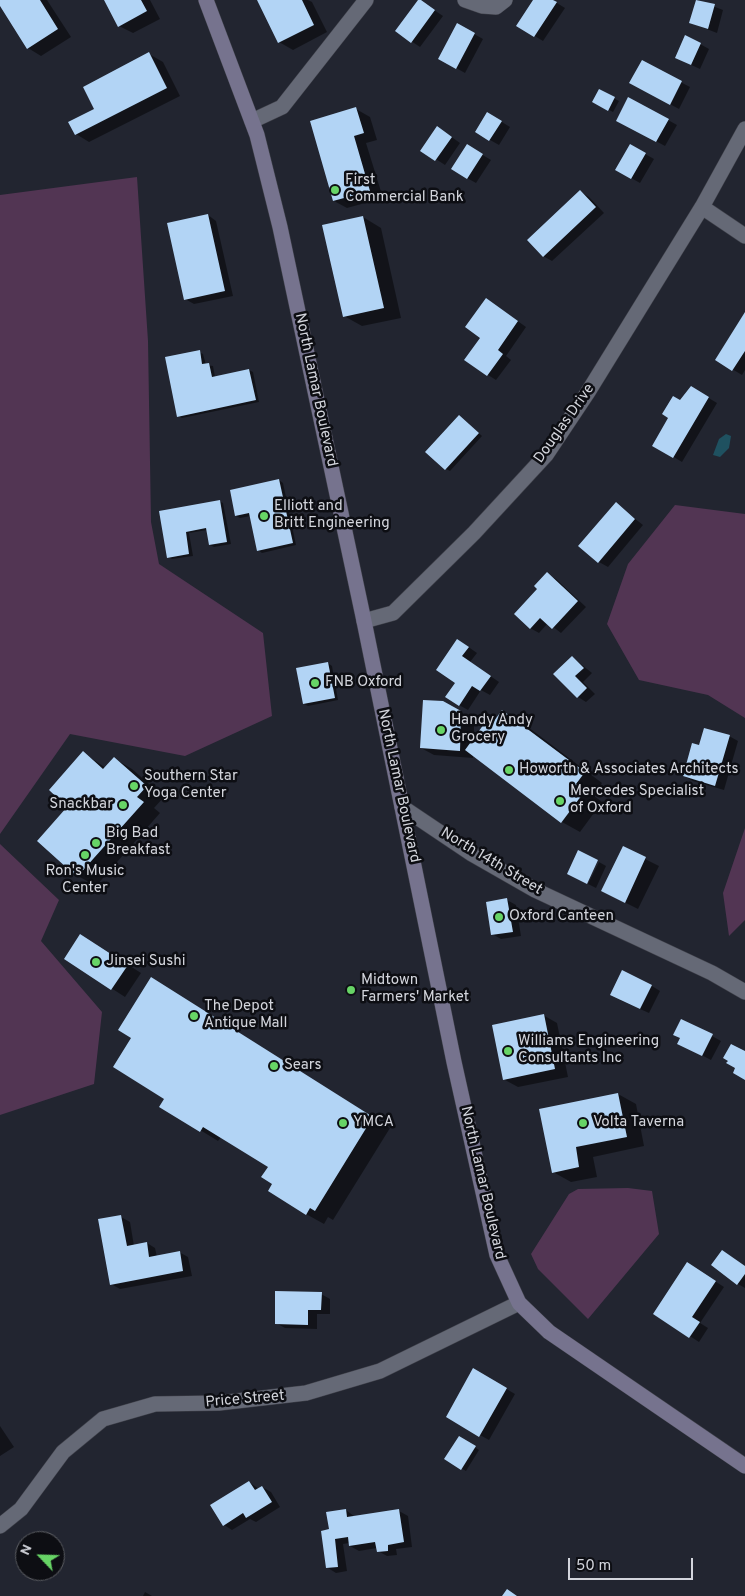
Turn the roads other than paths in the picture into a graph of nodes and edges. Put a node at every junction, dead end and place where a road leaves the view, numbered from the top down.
1 (206, 0) edge
2 (366, 0) edge
3 (465, 0) edge
4 (505, 0) edge
5 (252, 121) junction
6 (745, 129) edge
7 (702, 207) junction
8 (745, 236) edge
9 (364, 621) junction
10 (402, 807) junction
11 (745, 992) edge
12 (519, 1303) junction
13 (745, 1466) edge
14 (0, 1526) edge

1 - 5 street, North Lamar Boulevard
2 - 5 street
3 - 4 street
5 - 9 street, North Lamar Boulevard
6 - 7 street, Douglas Drive
7 - 8 street
7 - 9 street, Douglas Drive
9 - 10 street, North Lamar Boulevard
10 - 11 street, North 14th Street
10 - 12 street, North Lamar Boulevard
12 - 13 street, North Lamar Boulevard
12 - 14 street, Price Street

